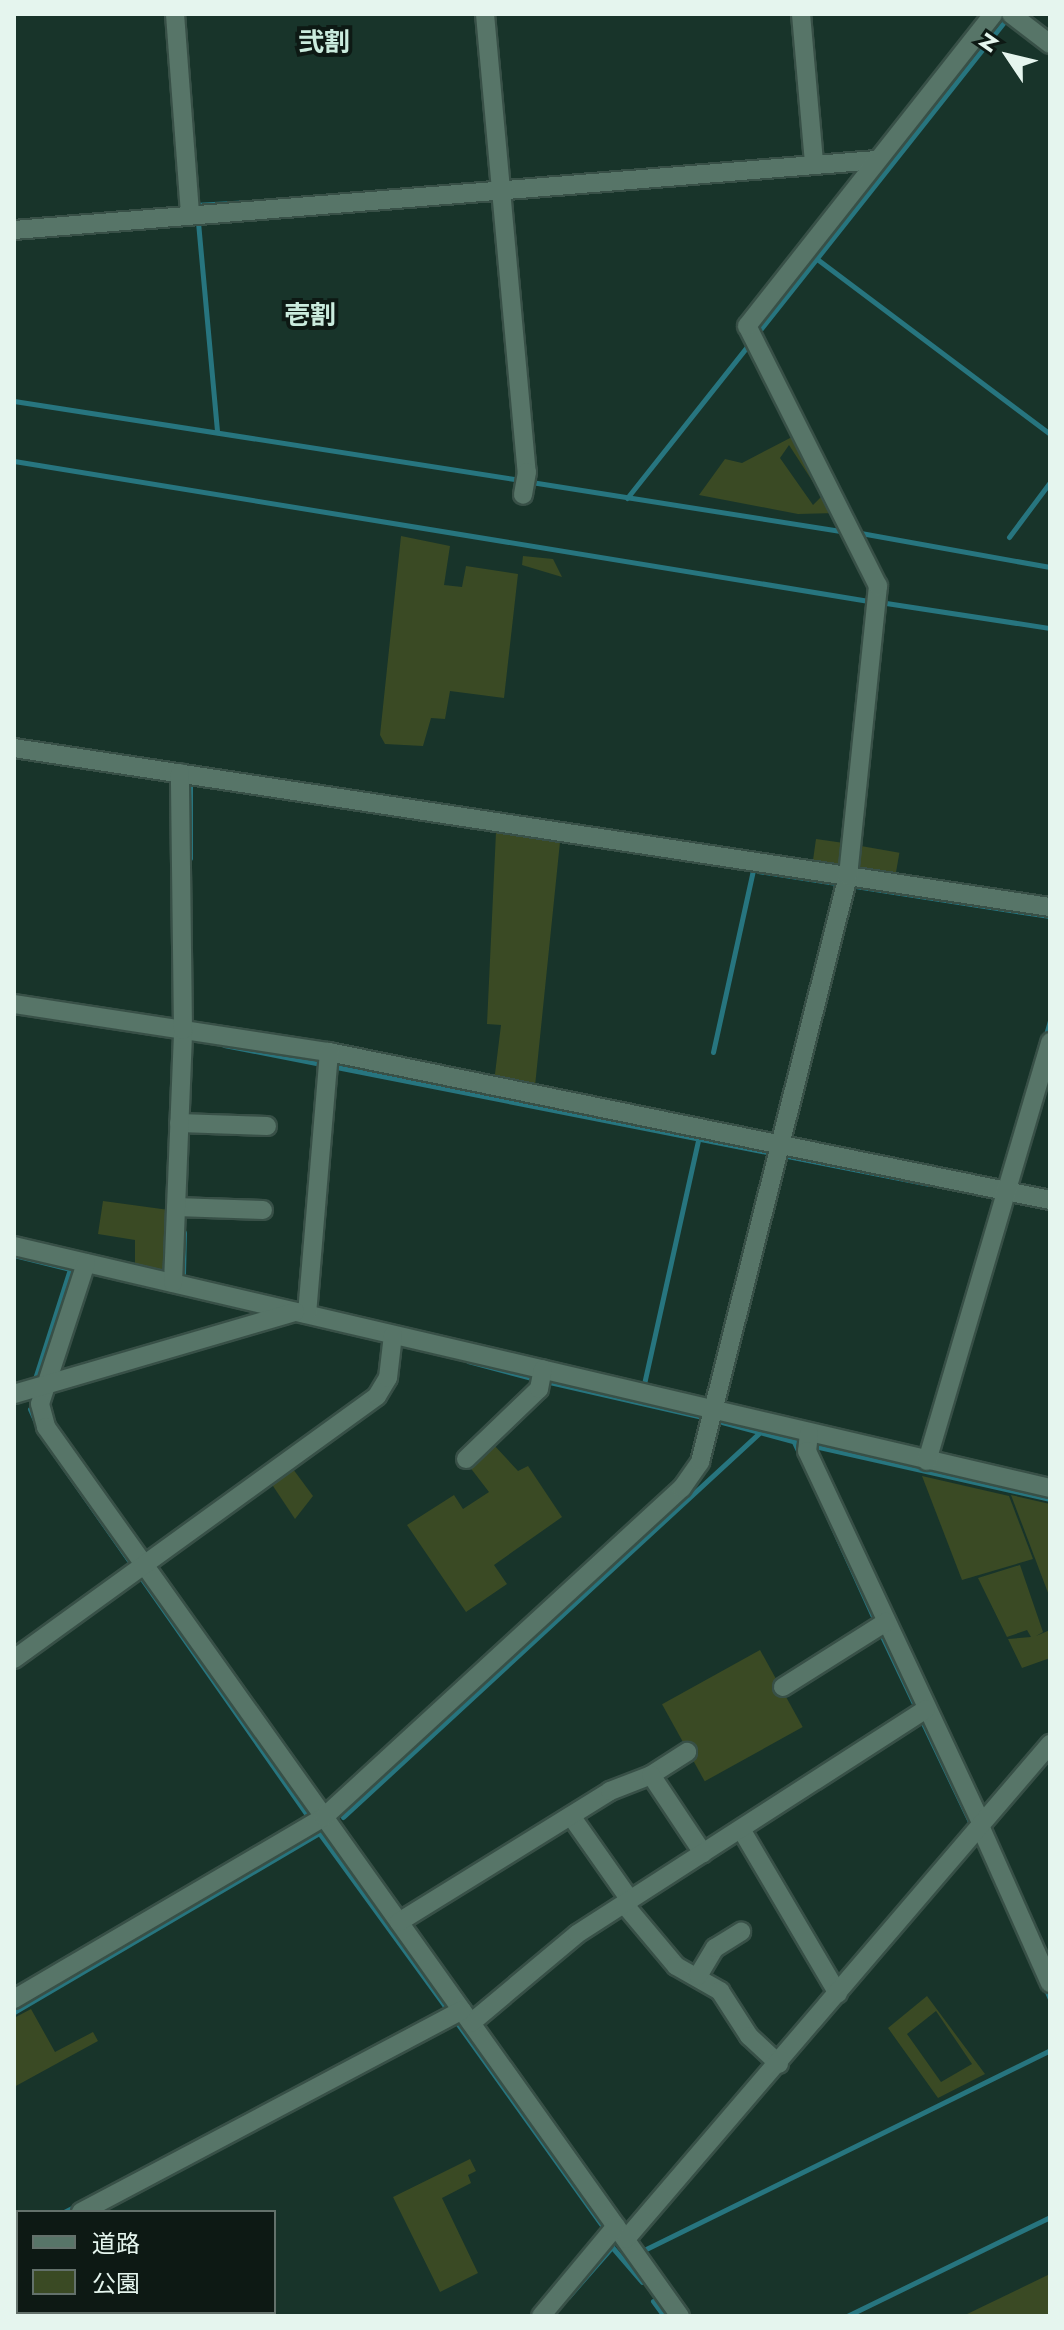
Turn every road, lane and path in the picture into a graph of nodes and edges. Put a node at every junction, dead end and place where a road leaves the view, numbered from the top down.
1 (175, 14) edge
2 (485, 14) edge
3 (801, 14) edge
4 (993, 14) edge
5 (1013, 15) edge
6 (1050, 44) edge
7 (813, 159) junction
8 (877, 160) junction
9 (501, 188) junction
10 (190, 207) junction
11 (14, 230) edge
12 (525, 486) dead end
13 (14, 748) edge
14 (180, 779) junction
15 (847, 882) junction
16 (1050, 907) edge
17 (14, 1004) edge
18 (186, 1034) junction
19 (1050, 1042) edge
20 (328, 1059) junction
21 (179, 1123) junction
22 (267, 1126) dead end
23 (775, 1153) junction
24 (1003, 1194) junction
25 (1050, 1200) edge
26 (176, 1207) junction
27 (263, 1210) dead end
28 (14, 1246) edge
29 (86, 1263) junction
30 (173, 1283) junction
31 (302, 1313) junction
32 (393, 1335) junction
33 (543, 1369) junction
34 (46, 1385) junction
35 (14, 1394) edge
36 (717, 1410) junction
37 (809, 1433) junction
38 (466, 1459) dead end
39 (927, 1461) junction
40 (1050, 1488) edge
41 (137, 1570) junction
42 (886, 1622) junction
43 (14, 1659) edge
44 (783, 1687) dead end
45 (922, 1712) junction
46 (1050, 1744) edge
47 (687, 1752) dead end
48 (651, 1775) junction
49 (571, 1816) junction
50 (324, 1817) junction
51 (980, 1825) junction
52 (741, 1829) junction
53 (700, 1849) junction
54 (626, 1898) junction
55 (399, 1922) junction
56 (741, 1932) dead end
57 (1042, 1960) edge
58 (698, 1976) junction
59 (1050, 1983) edge
60 (834, 1988) junction
61 (14, 1999) edge
62 (459, 2016) junction
63 (773, 2059) junction
64 (85, 2210) edge
65 (621, 2233) junction
66 (541, 2316) edge
67 (680, 2316) edge

1 - 10 street
2 - 9 street
3 - 7 street
4 - 8 street
5 - 6 street
7 - 8 street
7 - 9 street
8 - 15 street
9 - 10 street
9 - 12 street
10 - 11 street
13 - 14 street
14 - 15 street
14 - 18 street
15 - 16 street
15 - 23 street
17 - 18 street
18 - 20 street
18 - 21 street
19 - 24 street
20 - 23 street
20 - 31 street
21 - 22 street
21 - 26 street
23 - 24 street
23 - 36 street
24 - 25 street
24 - 39 street
26 - 27 street
26 - 30 street
28 - 29 street
29 - 30 street
29 - 34 street
30 - 31 street
31 - 32 street
31 - 34 street
32 - 33 street
32 - 41 street
33 - 36 street
33 - 38 street
34 - 35 street
34 - 41 street
36 - 37 street
36 - 50 street
37 - 39 street
37 - 42 street
39 - 40 street
41 - 43 street
41 - 50 street
42 - 44 street
42 - 45 street
45 - 51 street
45 - 52 street
46 - 51 street
47 - 48 street
48 - 49 street
48 - 53 street
49 - 54 street
49 - 55 street
50 - 55 street
50 - 61 street
51 - 57 street
51 - 60 street
52 - 53 street
52 - 60 street
53 - 54 street
54 - 58 street
54 - 62 street
55 - 62 street
56 - 58 street
57 - 59 street
58 - 63 street
60 - 63 street
62 - 64 street
62 - 65 street
63 - 65 street
65 - 66 street
65 - 67 street

